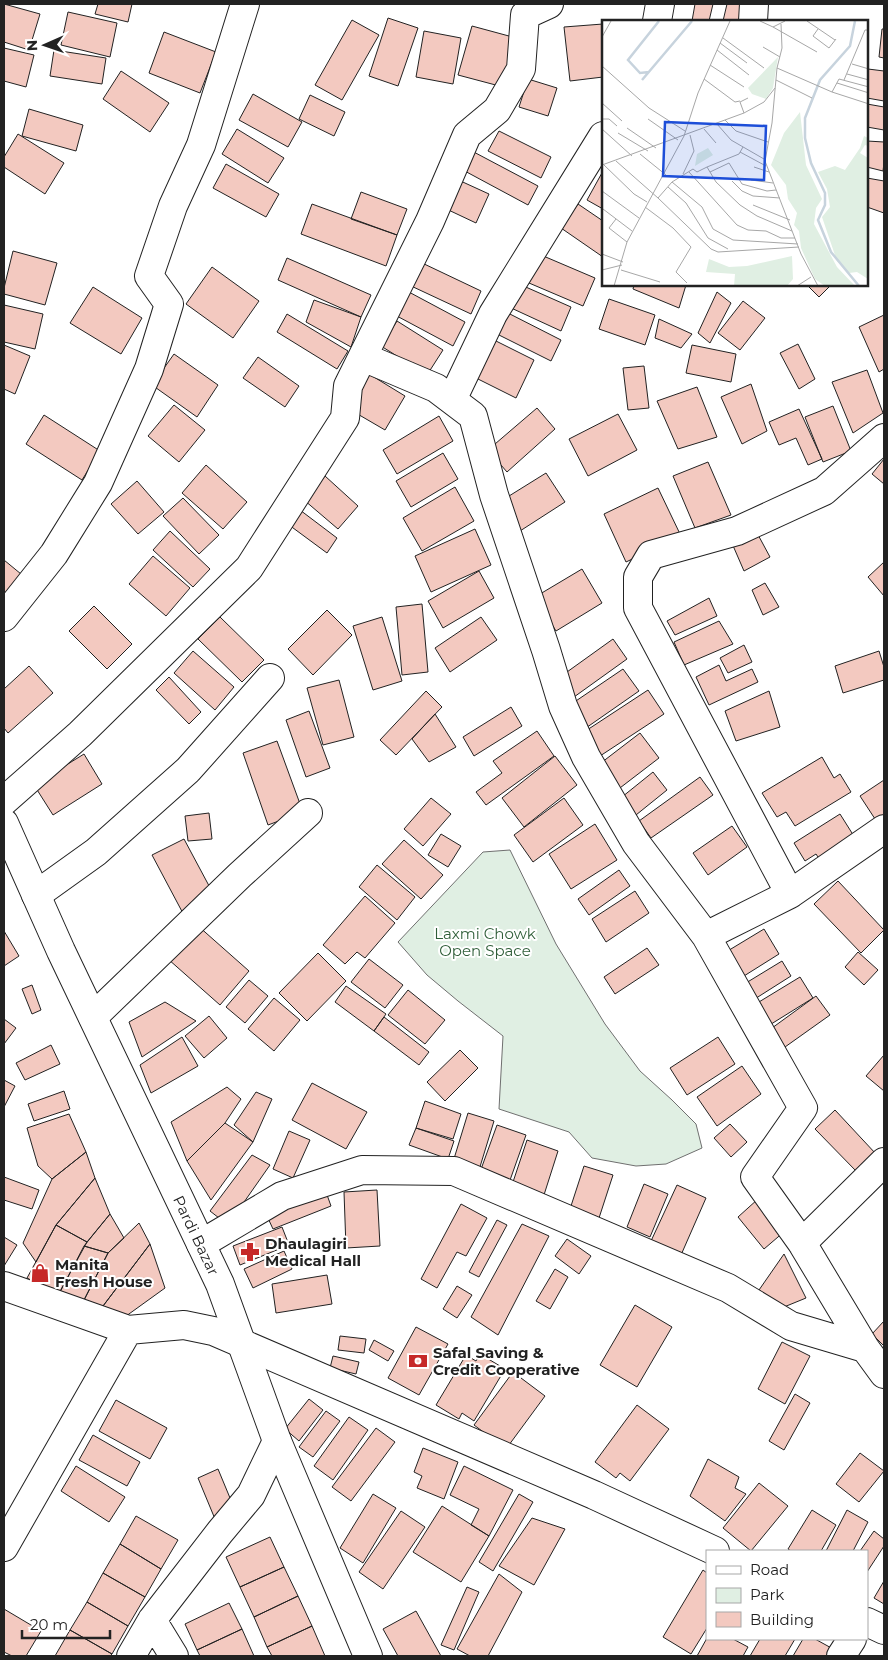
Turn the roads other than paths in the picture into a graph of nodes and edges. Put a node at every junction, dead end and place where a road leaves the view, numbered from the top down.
1 (244, 4) edge
2 (549, 4) edge
3 (660, 4) edge
4 (754, 4) edge
5 (656, 20) edge
6 (753, 20) edge
7 (602, 138) edge
8 (363, 357) junction
9 (452, 400) junction
10 (884, 438) edge
11 (4, 617) edge
12 (270, 678) dead end
13 (4, 801) edge
14 (308, 813) dead end
15 (4, 823) edge
16 (884, 829) edge
17 (790, 894) junction
18 (36, 895) junction
19 (706, 936) junction
20 (93, 1017) junction
21 (884, 1162) edge
22 (802, 1243) junction
23 (201, 1244) junction
24 (4, 1286) edge
25 (128, 1330) junction
26 (241, 1343) junction
27 (865, 1348) junction
28 (884, 1374) edge
29 (277, 1442) junction
30 (4, 1547) edge
31 (713, 1550) edge
32 (152, 1620) junction
33 (868, 1622) edge
34 (884, 1630) edge
35 (851, 1640) edge
36 (131, 1656) edge
37 (174, 1656) edge
38 (368, 1656) edge
39 (841, 1656) edge

1 - 11 street
2 - 8 street
3 - 5 street
4 - 6 street
7 - 9 street
8 - 9 street
8 - 13 street
9 - 19 street
10 - 17 street
12 - 18 street
14 - 20 street
15 - 18 street, Pardi Bazar
16 - 17 street
17 - 19 street
18 - 20 street, Pardi Bazar
19 - 22 street
20 - 23 street, Pardi Bazar
21 - 22 street
22 - 27 street
23 - 26 street, Pardi Bazar
23 - 27 street
24 - 25 street
25 - 26 street
25 - 30 street
26 - 29 street, Pardi Bazar
26 - 31 street
27 - 28 street
29 - 32 street
29 - 38 street, Pardi Bazar
32 - 36 street
32 - 37 street
33 - 34 street
35 - 39 street

